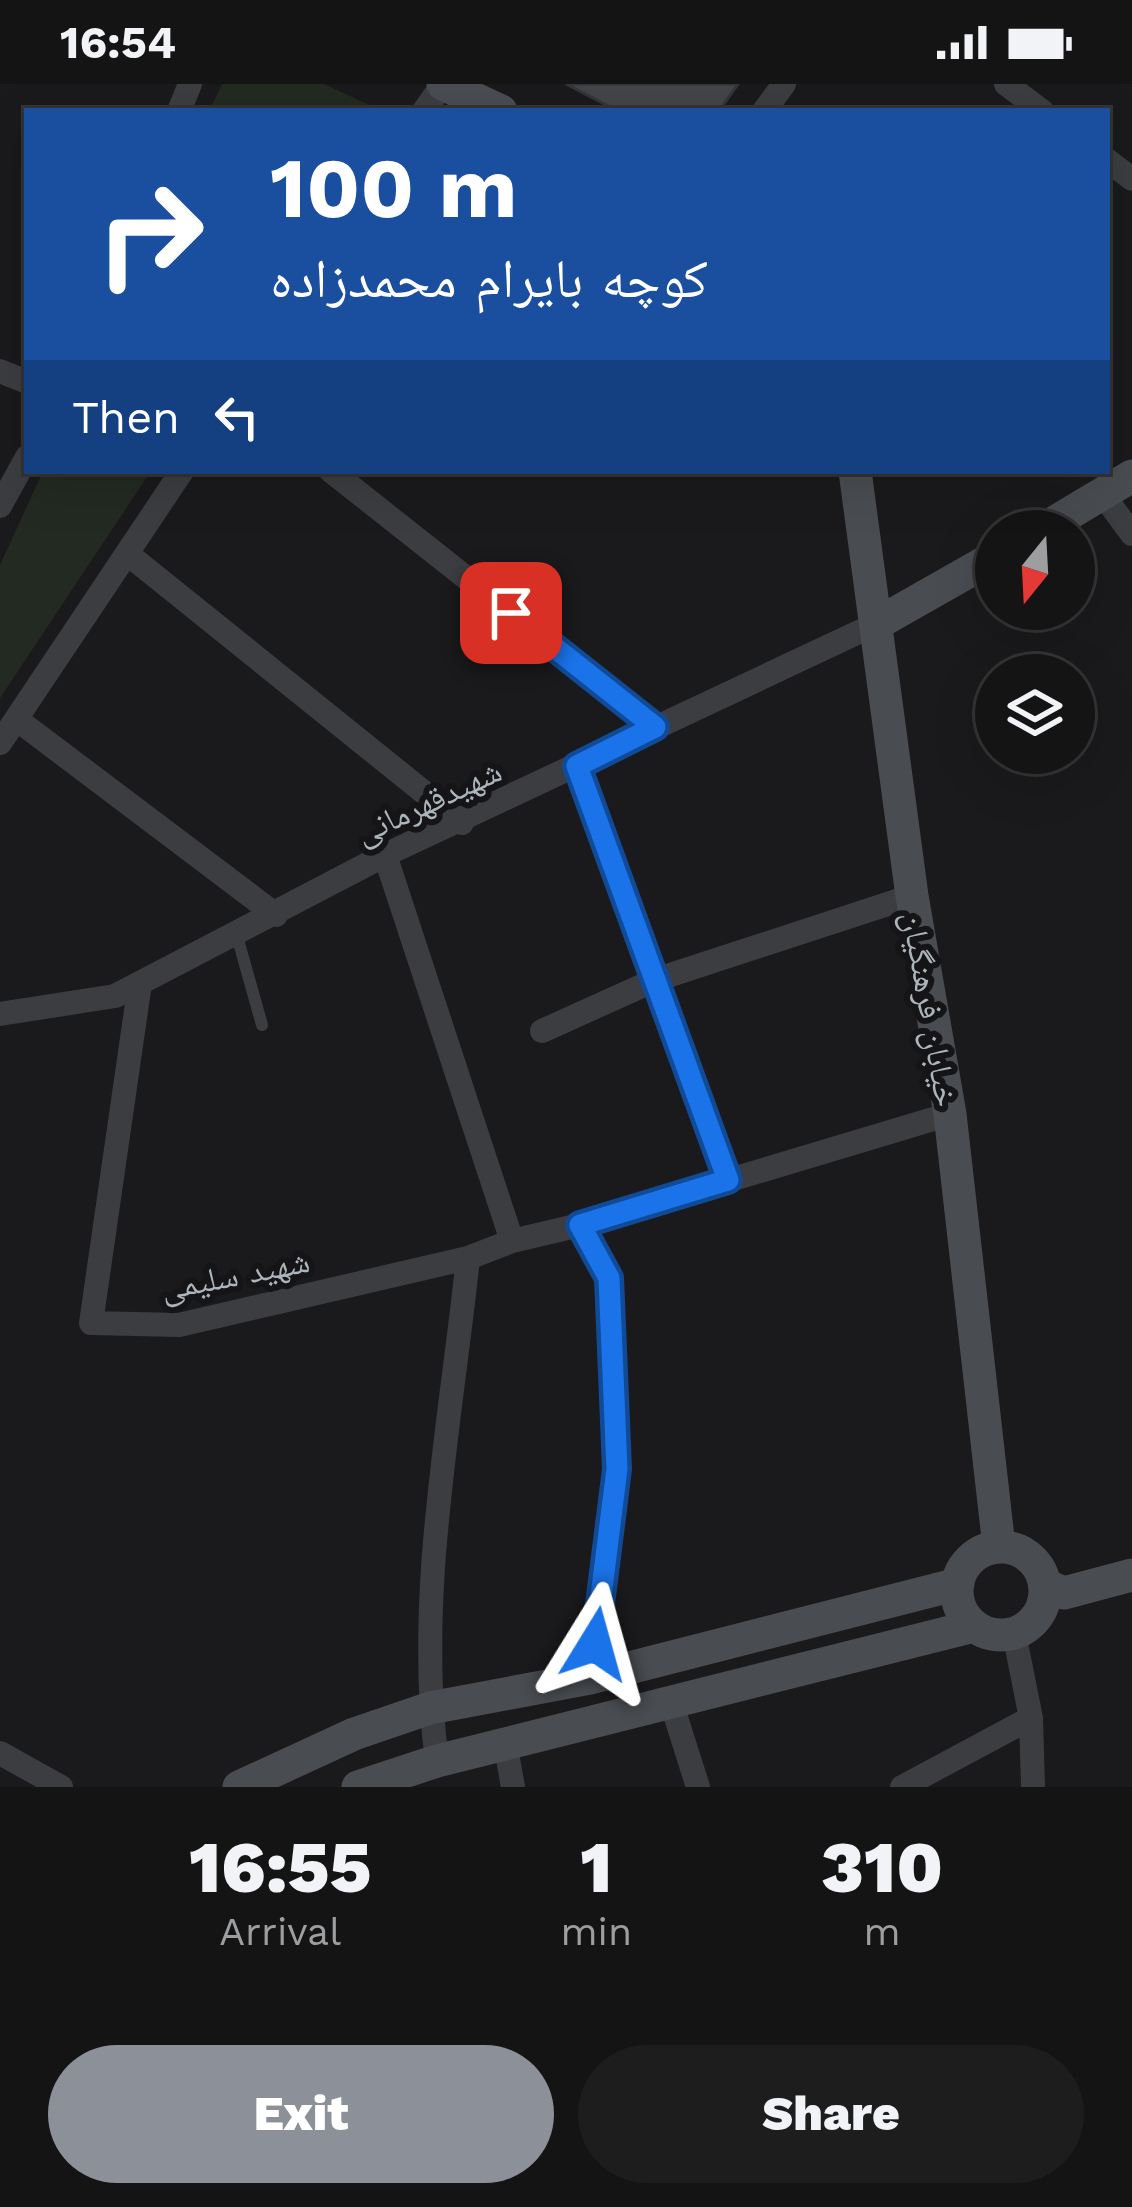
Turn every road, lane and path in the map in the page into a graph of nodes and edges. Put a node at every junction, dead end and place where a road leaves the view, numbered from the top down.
1 (443, 84) edge
2 (1006, 84) edge
3 (495, 108) edge
4 (1038, 108) edge
5 (24, 463) edge
6 (180, 474) edge
7 (335, 474) edge
8 (855, 474) edge
9 (1132, 476) edge
10 (1103, 495) junction
11 (0, 506) edge
12 (1077, 510) edge
13 (1132, 534) edge
14 (129, 555) junction
15 (975, 568) edge
16 (878, 623) junction
17 (19, 721) junction
18 (655, 727) junction
19 (0, 743) edge
20 (577, 766) junction
21 (462, 823) junction
22 (385, 855) junction
23 (912, 896) junction
24 (276, 915) junction
25 (237, 936) junction
26 (655, 980) junction
27 (140, 983) junction
28 (0, 1014) edge
29 (262, 1025) dead end
30 (542, 1031) dead end
31 (950, 1114) junction
32 (728, 1180) junction
33 (580, 1225) junction
34 (512, 1241) junction
35 (468, 1258) junction
36 (999, 1547) junction
37 (1132, 1575) edge
38 (958, 1584) junction
39 (1046, 1586) junction
40 (974, 1626) junction
41 (1013, 1633) junction
42 (590, 1678) junction
43 (672, 1705) junction
44 (430, 1708) junction
45 (1030, 1718) junction
46 (506, 1748) junction
47 (0, 1754) edge
48 (437, 1761) junction
49 (377, 1783) edge
50 (61, 1787) edge
51 (239, 1787) edge
52 (513, 1787) edge
53 (698, 1787) edge
54 (902, 1787) edge
55 (1033, 1787) edge

1 - 3 street
2 - 4 street
5 - 11 street
6 - 14 street
7 - 18 street
8 - 16 street, خیابان فرهنگیان
9 - 10 street
10 - 12 street
10 - 13 street
14 - 17 street
14 - 21 street
15 - 16 street
16 - 18 street, شهیدقهرمانی
16 - 23 street, خیابان فرهنگیان
17 - 19 street
17 - 24 street
18 - 20 street, شهیدقهرمانی
20 - 21 street, شهیدقهرمانی
20 - 26 street
21 - 22 street, شهیدقهرمانی
22 - 24 street, شهیدقهرمانی
22 - 34 street
23 - 26 street
23 - 31 street, خیابان فرهنگیان
24 - 25 street, شهیدقهرمانی
25 - 27 street, شهیدقهرمانی
25 - 29 lane
26 - 30 street
26 - 32 street
27 - 28 street, شهیدقهرمانی
27 - 35 street, شهید سلیمی
31 - 32 street, شهید سلیمی
31 - 36 street, خیابان فرهنگیان
32 - 33 street, شهید سلیمی
33 - 34 street, شهید سلیمی
33 - 42 street
34 - 35 street, شهید سلیمی
35 - 44 street
36 - 38 street
36 - 39 street
37 - 39 street
38 - 40 street
38 - 42 street
39 - 41 street
40 - 41 street
40 - 43 street
41 - 45 street
42 - 44 street
43 - 46 street
43 - 53 street
44 - 48 street
44 - 51 street
45 - 54 street
45 - 55 street
46 - 48 street
46 - 52 street
47 - 50 street
48 - 49 street

